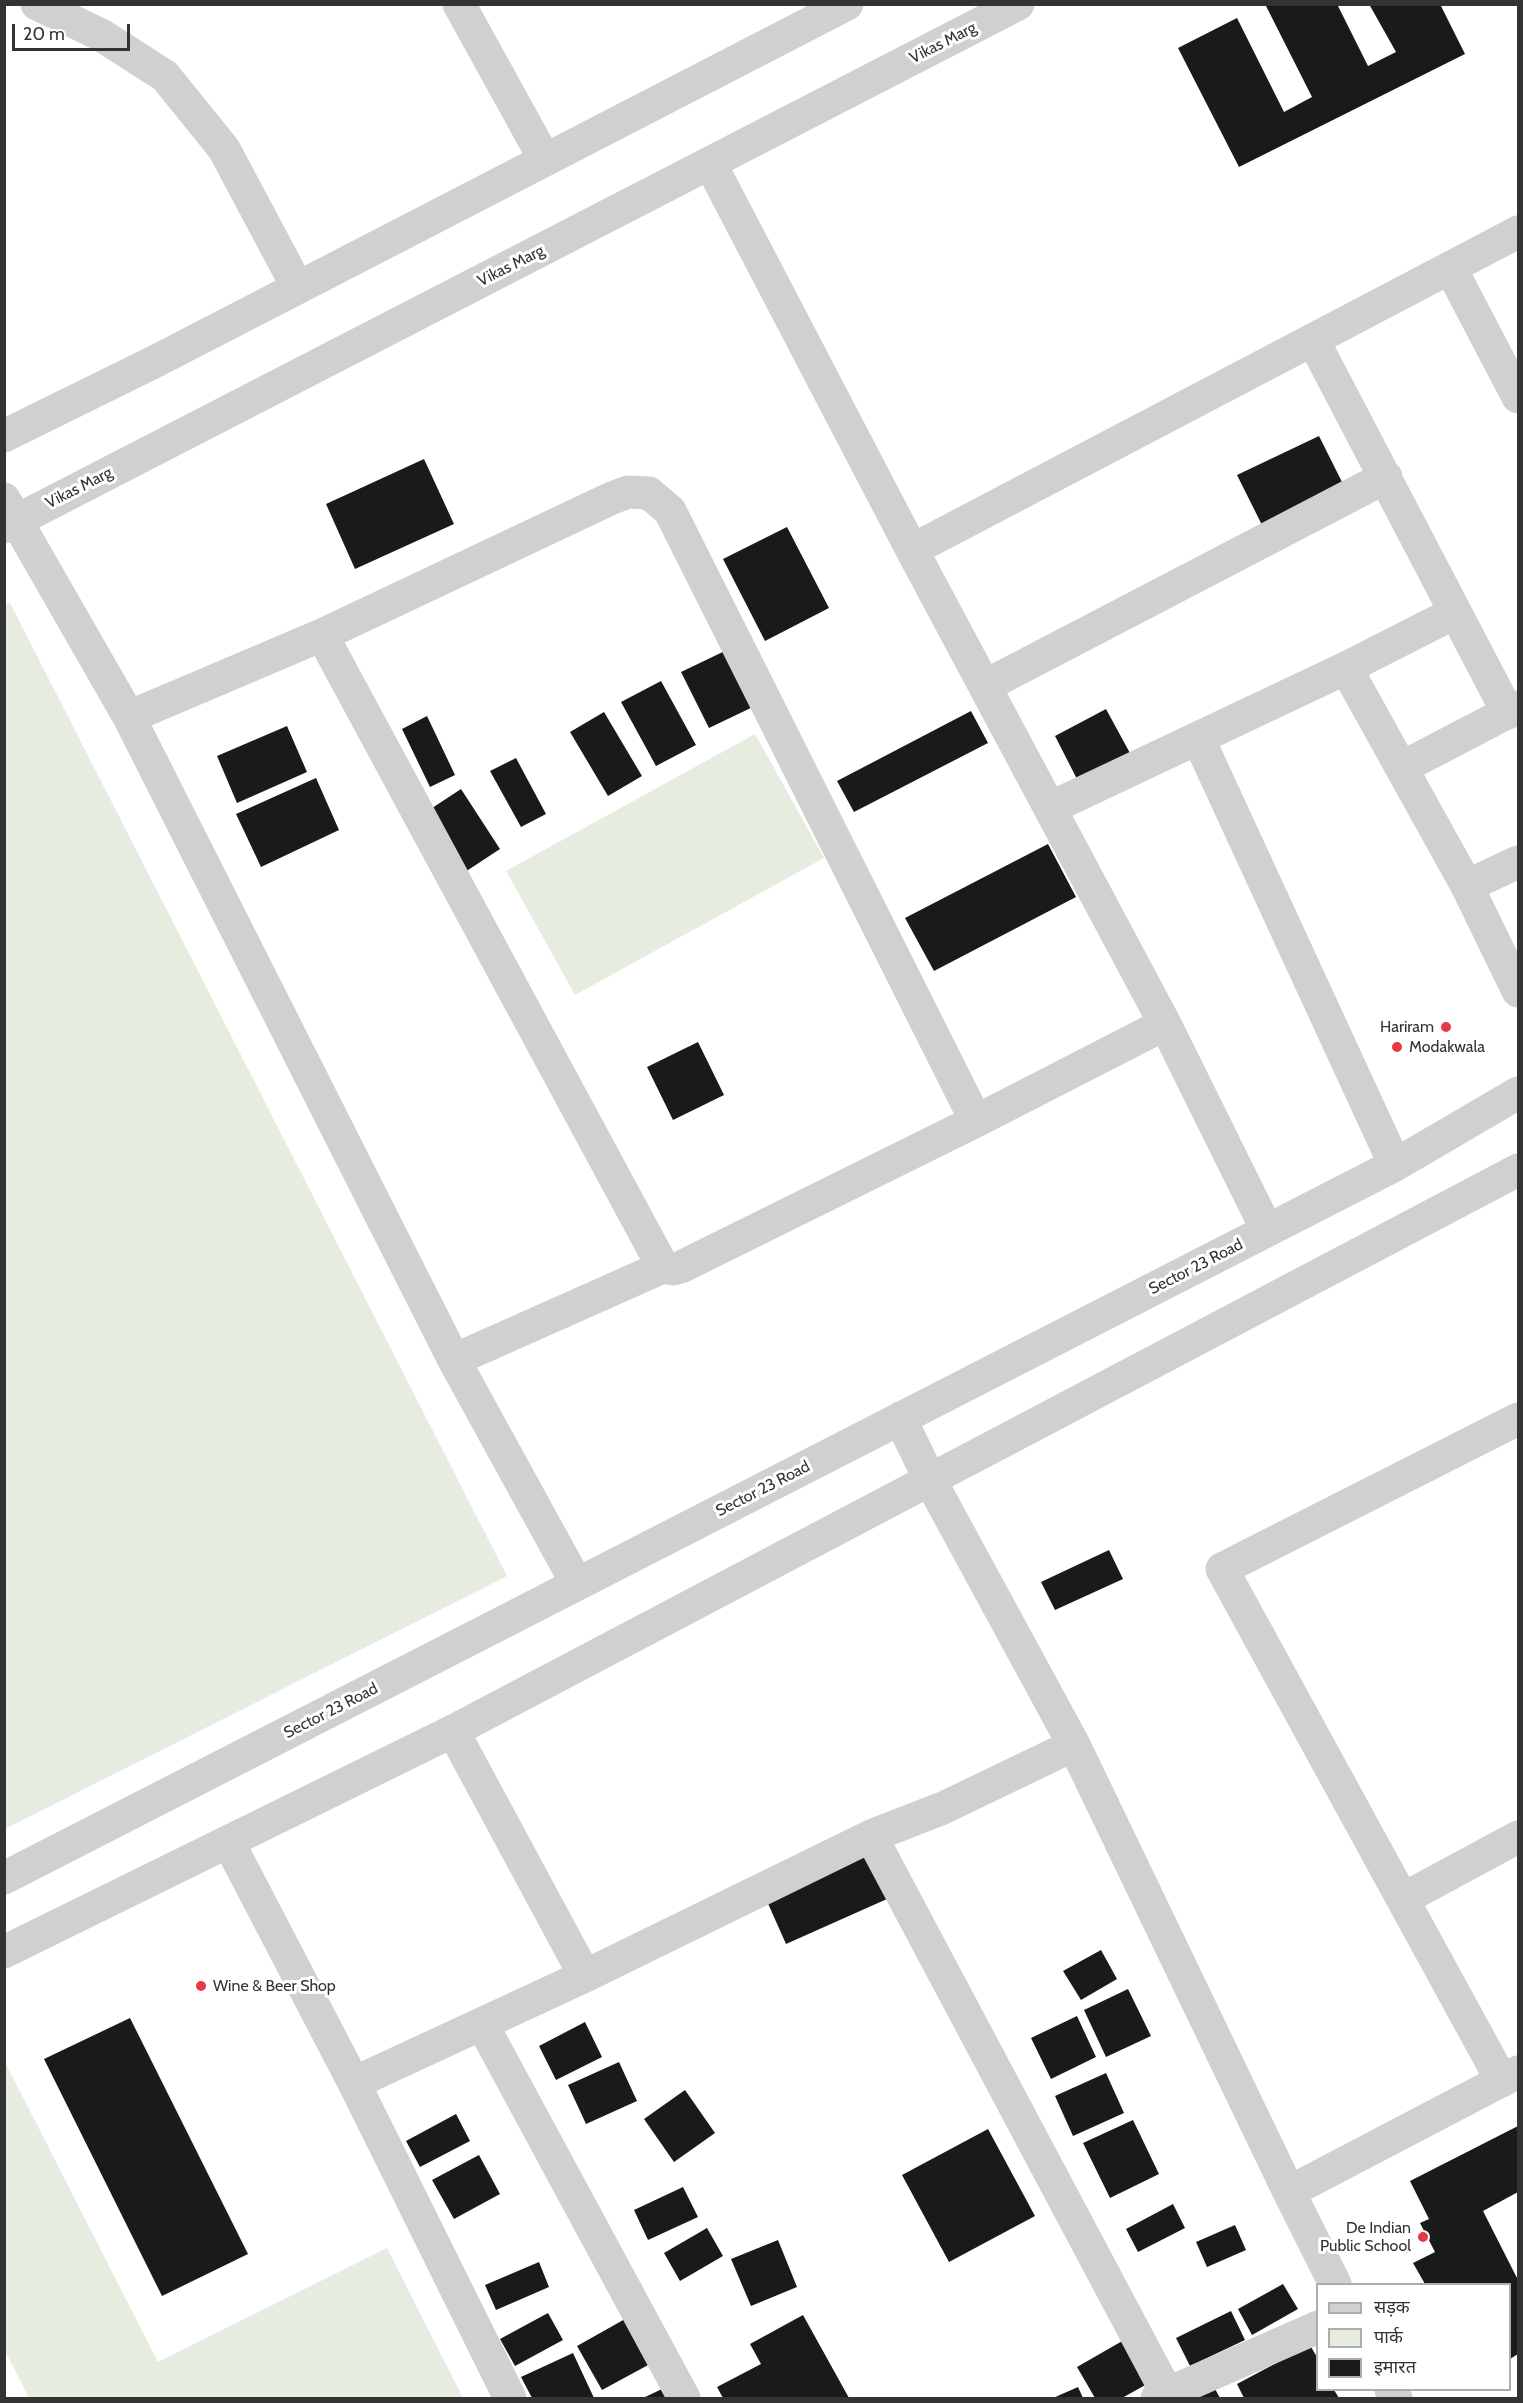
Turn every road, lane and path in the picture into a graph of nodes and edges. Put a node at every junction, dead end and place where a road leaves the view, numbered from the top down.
1 (38, 4) edge
2 (459, 4) edge
3 (847, 4) edge
4 (1018, 4) edge
5 (545, 160) junction
6 (710, 163) junction
7 (1518, 232) edge
8 (1451, 269) junction
9 (298, 288) junction
10 (1313, 340) junction
11 (1518, 397) edge
12 (4, 436) edge
13 (1386, 477) junction
14 (9, 516) edge
15 (912, 550) junction
16 (1455, 613) junction
17 (322, 635) junction
18 (1346, 668) junction
19 (985, 686) junction
20 (1513, 710) edge
21 (129, 717) junction
22 (1198, 738) junction
23 (1403, 767) junction
24 (1050, 808) junction
25 (1518, 862) edge
26 (1467, 886) junction
27 (1518, 991) edge
28 (1165, 1024) junction
29 (1518, 1093) edge
30 (976, 1121) junction
31 (1395, 1165) junction
32 (1518, 1170) edge
33 (1267, 1230) junction
34 (663, 1268) junction
35 (454, 1360) junction
36 (900, 1418) junction
37 (1518, 1419) edge
38 (930, 1480) junction
39 (577, 1584) junction
40 (453, 1731) junction
41 (1074, 1745) junction
42 (871, 1836) junction
43 (1518, 1837) edge
44 (230, 1843) junction
45 (4, 1878) edge
46 (1403, 1899) junction
47 (4, 1952) edge
48 (585, 1976) junction
49 (482, 2024) junction
50 (1510, 2076) edge
51 (354, 2083) junction
52 (1289, 2192) junction
53 (1334, 2283) edge
54 (1316, 2327) edge
55 (1162, 2396) edge
56 (510, 2398) edge
57 (684, 2398) edge

1 - 9 street
2 - 5 street
3 - 5 street
4 - 6 street, Vikas Marg
5 - 9 street
6 - 14 street, Vikas Marg
6 - 15 street
7 - 8 street
8 - 10 street
8 - 11 street
9 - 12 street
10 - 13 street
10 - 15 street
13 - 16 street
13 - 19 street
14 - 21 street
15 - 19 street
16 - 18 street
16 - 20 street
17 - 21 street
17 - 30 street
17 - 34 street
18 - 22 street
18 - 23 street
19 - 24 street
20 - 23 street
21 - 35 street
22 - 24 street
22 - 31 street
23 - 26 street
24 - 28 street
25 - 26 street
26 - 27 street
28 - 30 street
28 - 33 street
29 - 31 street, Sector 23 Road
30 - 34 street
31 - 33 street, Sector 23 Road
32 - 38 street
33 - 36 street, Sector 23 Road
34 - 35 street
35 - 39 street
36 - 38 street
36 - 39 street, Sector 23 Road
37 - 46 street
38 - 40 street
38 - 41 street
39 - 45 street, Sector 23 Road
40 - 44 street
40 - 48 street
41 - 42 street
41 - 52 street
42 - 48 street
42 - 55 street
43 - 46 street
44 - 47 street
44 - 51 street
46 - 50 street
48 - 49 street
49 - 51 street
49 - 57 street
50 - 52 street
51 - 56 street
52 - 53 street
54 - 55 street

